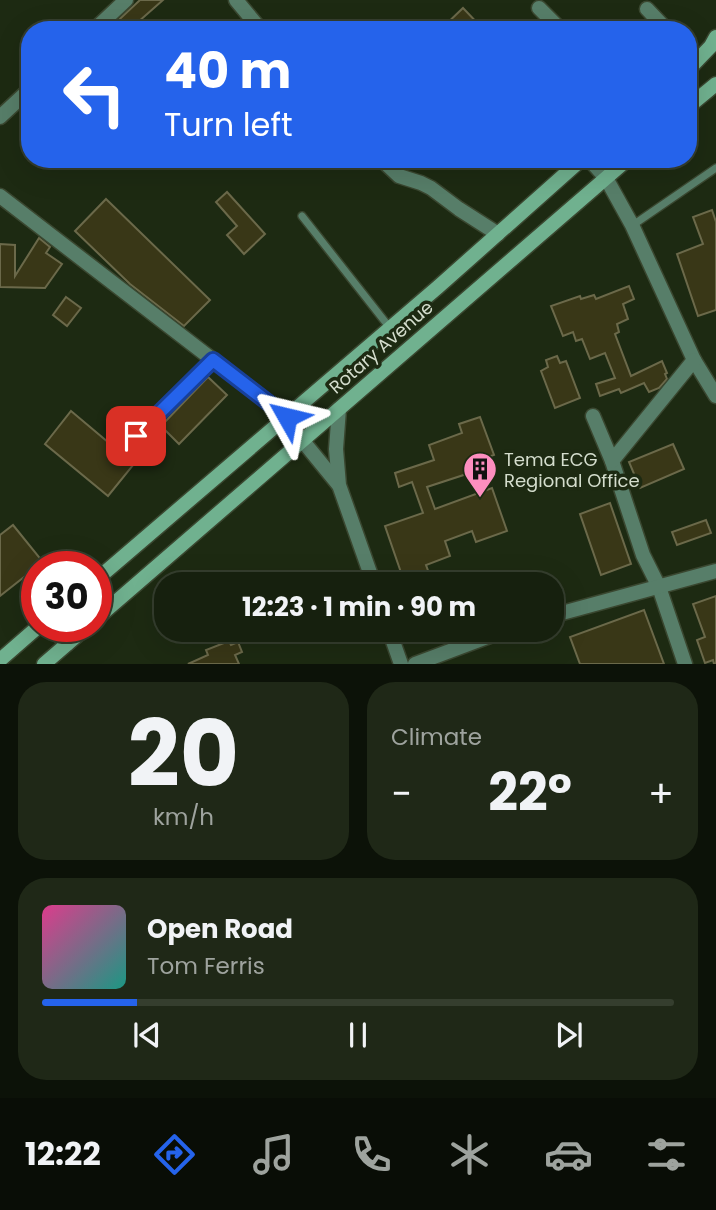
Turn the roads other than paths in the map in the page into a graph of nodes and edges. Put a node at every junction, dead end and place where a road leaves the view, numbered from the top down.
1 (127, 0) edge
2 (236, 0) edge
3 (538, 8) dead end
4 (646, 9) dead end
5 (104, 21) edge
6 (254, 21) edge
7 (552, 21) edge
8 (658, 21) edge
9 (716, 37) edge
10 (697, 56) edge
11 (716, 84) edge
12 (21, 97) edge
13 (697, 100) edge
14 (0, 117) edge
15 (391, 168) edge
16 (572, 168) edge
17 (597, 168) edge
18 (618, 168) edge
19 (716, 168) edge
20 (606, 178) junction
21 (0, 196) edge
22 (302, 216) dead end
23 (632, 225) junction
24 (498, 234) junction
25 (390, 328) junction
26 (213, 360) junction
27 (694, 360) junction
28 (716, 397) edge
29 (339, 409) junction
30 (593, 416) dead end
31 (287, 417) junction
32 (136, 436) dead end
33 (302, 440) junction
34 (612, 461) junction
35 (339, 485) junction
36 (112, 566) edge
37 (716, 571) edge
38 (370, 572) edge
39 (659, 587) junction
40 (112, 605) edge
41 (564, 613) edge
42 (21, 639) edge
43 (69, 642) edge
44 (393, 642) edge
45 (474, 642) edge
46 (67, 644) joint
47 (3, 652) edge
48 (44, 664) edge
49 (401, 664) edge
50 (415, 664) edge
51 (685, 664) edge

1 - 5 street
2 - 6 street
3 - 7 street
4 - 8 street
9 - 10 main road
11 - 13 main road
12 - 14 street
15 - 24 street
16 - 24 main road, Rotary Avenue
17 - 20 street
18 - 20 main road, Rotary Avenue
19 - 23 lane
20 - 23 street
20 - 29 main road, Rotary Avenue
21 - 26 street
22 - 25 lane
23 - 27 street
24 - 25 main road, Rotary Avenue
25 - 31 main road, Rotary Avenue
26 - 31 street
26 - 32 lane
27 - 28 street
27 - 34 street
29 - 33 main road, Rotary Avenue
29 - 35 street
30 - 34 street
31 - 36 main road, Rotary Avenue
33 - 35 street
33 - 40 main road, Rotary Avenue
34 - 39 street
35 - 38 street
37 - 39 street
39 - 41 street
39 - 51 street
42 - 47 main road
43 - 46 main road
44 - 49 street
45 - 50 street
46 - 48 main road

